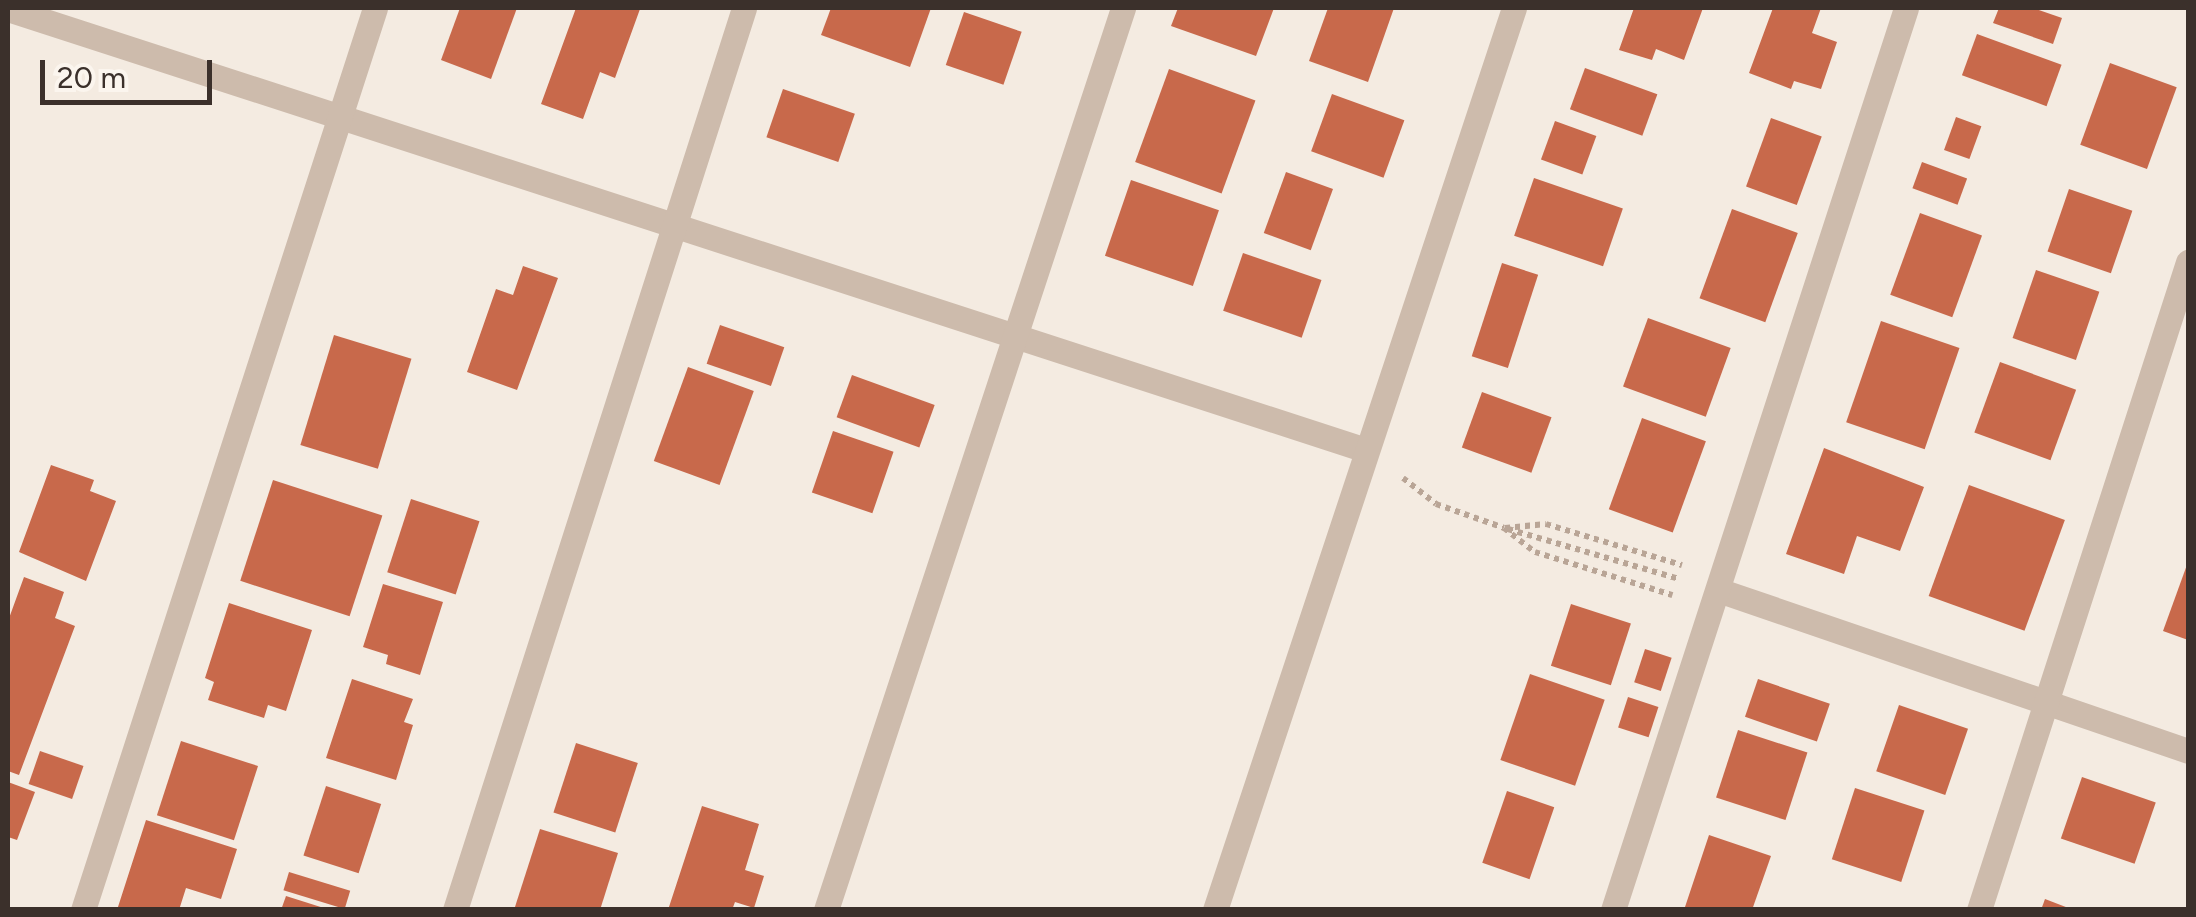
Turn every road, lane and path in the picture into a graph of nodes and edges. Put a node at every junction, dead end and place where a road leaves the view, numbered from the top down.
1 (376, 8) edge
2 (744, 8) edge
3 (1123, 8) edge
4 (1514, 8) edge
5 (1906, 8) edge
6 (8, 9) edge
7 (340, 116) junction
8 (675, 224) junction
9 (2188, 262) edge
10 (1015, 335) junction
11 (1366, 450) junction
12 (1504, 528) junction
13 (1718, 591) junction
14 (2046, 702) junction
15 (2188, 751) edge
16 (83, 910) edge
17 (455, 910) edge
18 (826, 910) edge
19 (1215, 910) edge
20 (1613, 910) edge
21 (1979, 910) edge

1 - 7 street
2 - 8 street
3 - 10 street
4 - 11 street
5 - 13 street
6 - 7 street
7 - 8 street
7 - 16 street
8 - 10 street
8 - 17 street
9 - 14 street
10 - 11 street
10 - 18 street
11 - 12 path
11 - 19 street
12 - 13 path
12 - 13 path
12 - 13 path
13 - 14 street
13 - 20 street
14 - 15 street
14 - 21 street

